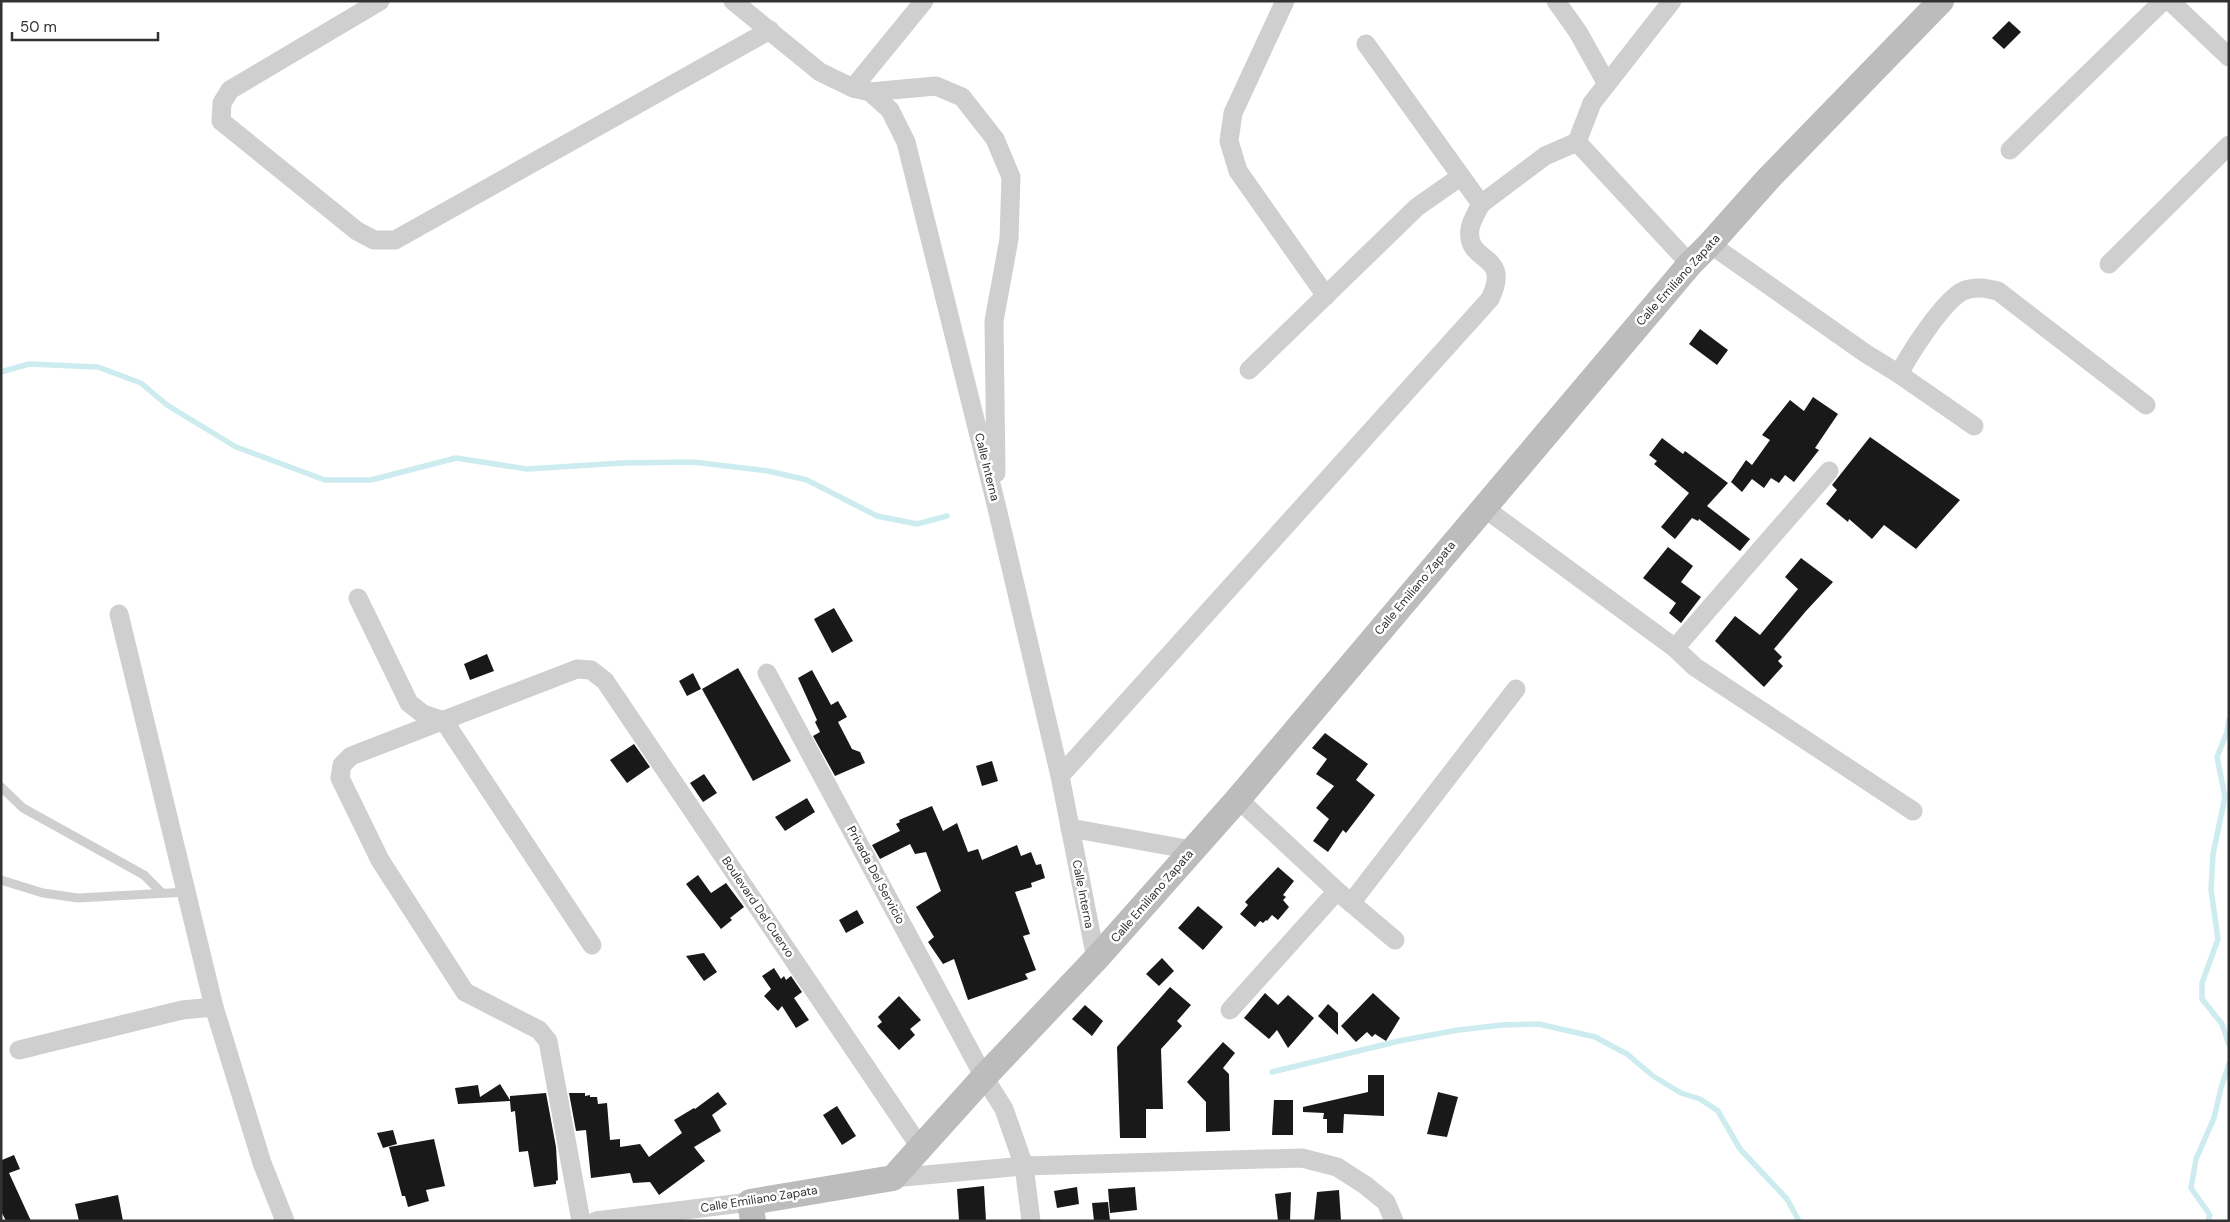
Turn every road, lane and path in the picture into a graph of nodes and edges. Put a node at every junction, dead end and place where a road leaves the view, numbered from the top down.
1 (380, 1) edge
2 (733, 1) edge
3 (924, 1) edge
4 (1285, 1) edge
5 (1556, 1) edge
6 (1672, 1) edge
7 (1941, 1) edge
8 (2164, 1) edge
9 (2170, 1) edge
10 (770, 30) junction
11 (1366, 44) dead end
12 (2229, 57) edge
13 (1607, 84) junction
14 (862, 90) junction
15 (1576, 142) junction
16 (2229, 145) edge
17 (2010, 150) dead end
18 (1460, 177) junction
19 (1481, 204) junction
20 (1710, 244) junction
21 (1690, 264) junction
22 (2109, 264) dead end
23 (1326, 296) junction
24 (1249, 370) dead end
25 (1899, 374) junction
26 (2146, 405) dead end
27 (1974, 426) dead end
28 (1829, 471) dead end
29 (996, 504) junction
30 (1483, 507) junction
31 (358, 598) dead end
32 (119, 614) dead end
33 (1676, 648) junction
34 (767, 673) dead end
35 (1516, 689) dead end
36 (444, 721) junction
37 (1060, 776) junction
38 (1, 787) edge
39 (1238, 799) junction
40 (1913, 811) dead end
41 (1070, 828) junction
42 (1192, 850) junction
43 (1, 880) edge
44 (187, 892) junction
45 (162, 893) junction
46 (1344, 897) junction
47 (1395, 940) dead end
48 (592, 945) dead end
49 (1096, 960) junction
50 (214, 1007) junction
51 (1230, 1010) dead end
52 (19, 1050) dead end
53 (984, 1077) junction
54 (920, 1147) junction
55 (1024, 1166) junction
56 (893, 1178) junction
57 (751, 1211) edge
58 (285, 1221) edge
59 (581, 1221) edge
60 (596, 1221) edge
61 (1030, 1221) edge
62 (1394, 1221) edge

1 - 10 street
2 - 10 street
3 - 14 street
4 - 23 street
5 - 13 street
6 - 13 street
7 - 20 main road, Calle Emiliano Zapata
8 - 17 street
9 - 12 street
10 - 14 street
11 - 18 street
13 - 15 street
14 - 29 street, Calle Interna
14 - 29 street
15 - 19 street
15 - 21 street
16 - 22 street
18 - 19 street
18 - 23 street
19 - 37 street
20 - 21 main road, Calle Emiliano Zapata
20 - 25 street
21 - 30 main road, Calle Emiliano Zapata
23 - 24 street
25 - 26 street
25 - 27 street
28 - 33 street
29 - 37 street, Calle Interna
30 - 33 street
30 - 39 main road, Calle Emiliano Zapata
31 - 36 street
32 - 44 street
33 - 40 street
34 - 53 street, Privada Del Servicio
35 - 46 street
36 - 48 street
36 - 54 street, Boulevard Del Cuervo
36 - 59 street
37 - 41 street, Calle Interna
38 - 45 lane
39 - 42 main road, Calle Emiliano Zapata
39 - 46 street
41 - 42 street
41 - 49 street, Calle Interna
42 - 49 main road, Calle Emiliano Zapata
43 - 45 lane
44 - 45 lane
44 - 50 street
46 - 47 street
46 - 51 street
49 - 53 main road, Calle Emiliano Zapata
50 - 52 street
50 - 58 street
53 - 54 main road, Calle Emiliano Zapata
53 - 55 street, Privada Del Servicio
54 - 56 main road, Calle Emiliano Zapata
55 - 56 street, Calle Emiliano Zapata
55 - 61 street, Privada Del Servicio
55 - 62 street, Calle Emiliano Zapata
56 - 57 main road, Calle Emiliano Zapata
57 - 60 street, Calle Emiliano Zapata

